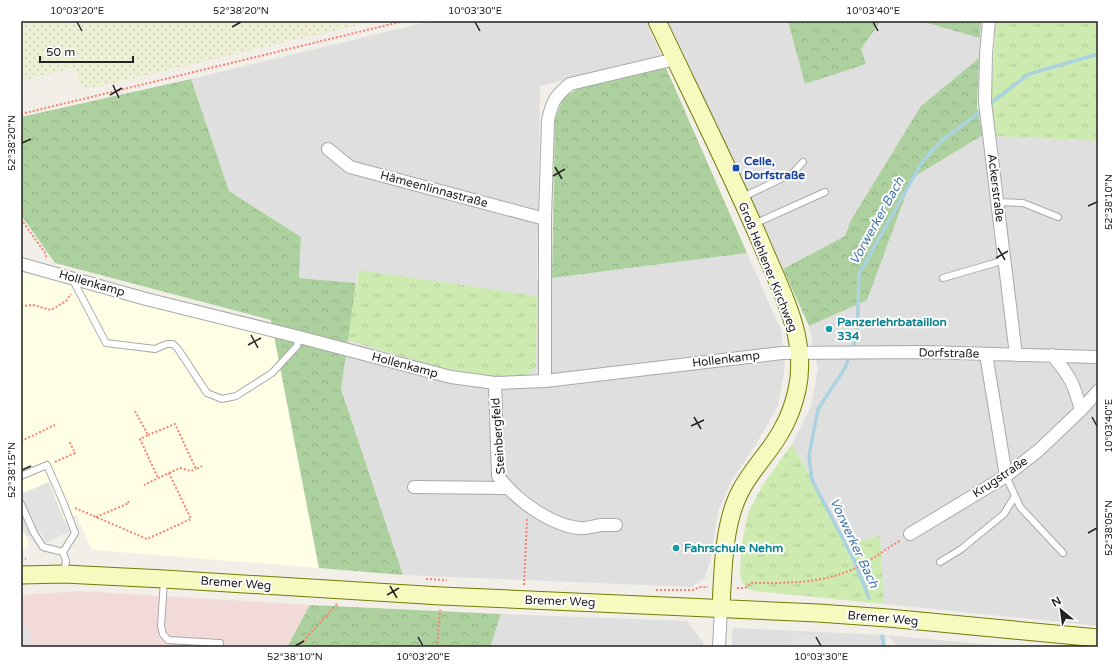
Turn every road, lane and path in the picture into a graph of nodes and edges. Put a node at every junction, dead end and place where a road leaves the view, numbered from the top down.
1 (404, 21) edge
2 (657, 21) edge
3 (989, 21) edge
4 (674, 58) junction
5 (21, 114) edge
6 (328, 149) dead end
7 (803, 162) dead end
8 (825, 192) dead end
9 (741, 198) junction
10 (997, 202) junction
11 (1058, 217) dead end
12 (21, 219) edge
13 (545, 219) junction
14 (753, 224) junction
15 (1004, 260) junction
16 (21, 264) edge
17 (50, 271) junction
18 (943, 278) dead end
19 (77, 282) junction
20 (21, 306) edge
21 (299, 337) junction
22 (799, 353) junction
23 (986, 354) junction
24 (1016, 355) junction
25 (1052, 356) junction
26 (1098, 357) edge
27 (546, 381) junction
28 (495, 383) junction
29 (1098, 391) edge
30 (1081, 410) junction
31 (135, 411) dead end
32 (55, 425) dead end
33 (148, 435) junction
34 (21, 440) edge
35 (69, 441) dead end
36 (47, 465) junction
37 (202, 466) dead end
38 (196, 469) junction
39 (169, 473) junction
40 (21, 476) edge
41 (1006, 476) junction
42 (158, 478) junction
43 (144, 485) dead end
44 (414, 487) dead end
45 (506, 488) junction
46 (1015, 496) junction
47 (127, 500) dead end
48 (21, 504) edge
49 (64, 504) junction
50 (527, 504) junction
51 (96, 517) junction
52 (616, 525) dead end
53 (910, 534) joint
54 (63, 552) junction
55 (1063, 553) dead end
56 (940, 562) dead end
57 (64, 574) junction
58 (21, 575) edge
59 (164, 579) junction
60 (422, 579) dead end
61 (453, 581) dead end
62 (524, 585) dead end
63 (700, 587) dead end
64 (745, 588) dead end
65 (351, 590) junction
66 (655, 590) dead end
67 (441, 596) junction
68 (720, 608) junction
69 (1098, 638) edge
70 (220, 643) dead end
71 (298, 647) edge
72 (437, 647) edge
73 (719, 647) edge

1 - 5 path
2 - 4 main road, Groß Hehlener Kirchweg
3 - 10 street, Ackerstraße
4 - 9 main road, Groß Hehlener Kirchweg
4 - 13 street
6 - 13 street, Hämeenlinnastraße
7 - 9 lane
8 - 14 lane
9 - 14 main road, Groß Hehlener Kirchweg
10 - 11 lane
10 - 15 street, Ackerstraße
12 - 17 path
13 - 27 street
14 - 22 main road, Groß Hehlener Kirchweg
15 - 18 lane
15 - 24 street, Ackerstraße
16 - 17 street, Hollenkamp
17 - 19 street, Hollenkamp
19 - 20 path
19 - 21 street, Hollenkamp
19 - 21 lane
21 - 28 street, Hollenkamp
22 - 23 street, Dorfstraße
22 - 27 street, Hollenkamp
22 - 68 main road, Groß Hehlener Kirchweg
23 - 24 street, Dorfstraße
23 - 41 street
24 - 25 street, Dorfstraße
25 - 26 street, Dorfstraße
25 - 30 street
27 - 28 street, Hollenkamp
28 - 45 street, Steinbergfeld
29 - 30 street, Krugstraße
30 - 41 street, Krugstraße
31 - 33 path
32 - 34 path
33 - 38 path
33 - 42 path
35 - 36 path
36 - 40 lane
36 - 49 lane
37 - 38 path
38 - 39 path
39 - 42 path
39 - 51 path
41 - 46 lane
41 - 53 street, Krugstraße
42 - 43 path
44 - 45 street, Steinbergfeld
45 - 50 street, Steinbergfeld
46 - 55 lane
46 - 56 lane
47 - 51 path
48 - 54 lane
49 - 51 path
49 - 54 lane
50 - 52 street, Steinbergfeld
50 - 62 path
53 - 64 path
54 - 57 lane
57 - 58 main road, Bremer Weg
57 - 59 main road, Bremer Weg
59 - 65 main road, Bremer Weg
59 - 70 lane
60 - 61 path
63 - 66 path
65 - 67 main road, Bremer Weg
65 - 71 path
67 - 68 main road, Bremer Weg
67 - 72 path
68 - 69 main road, Bremer Weg
68 - 73 street

